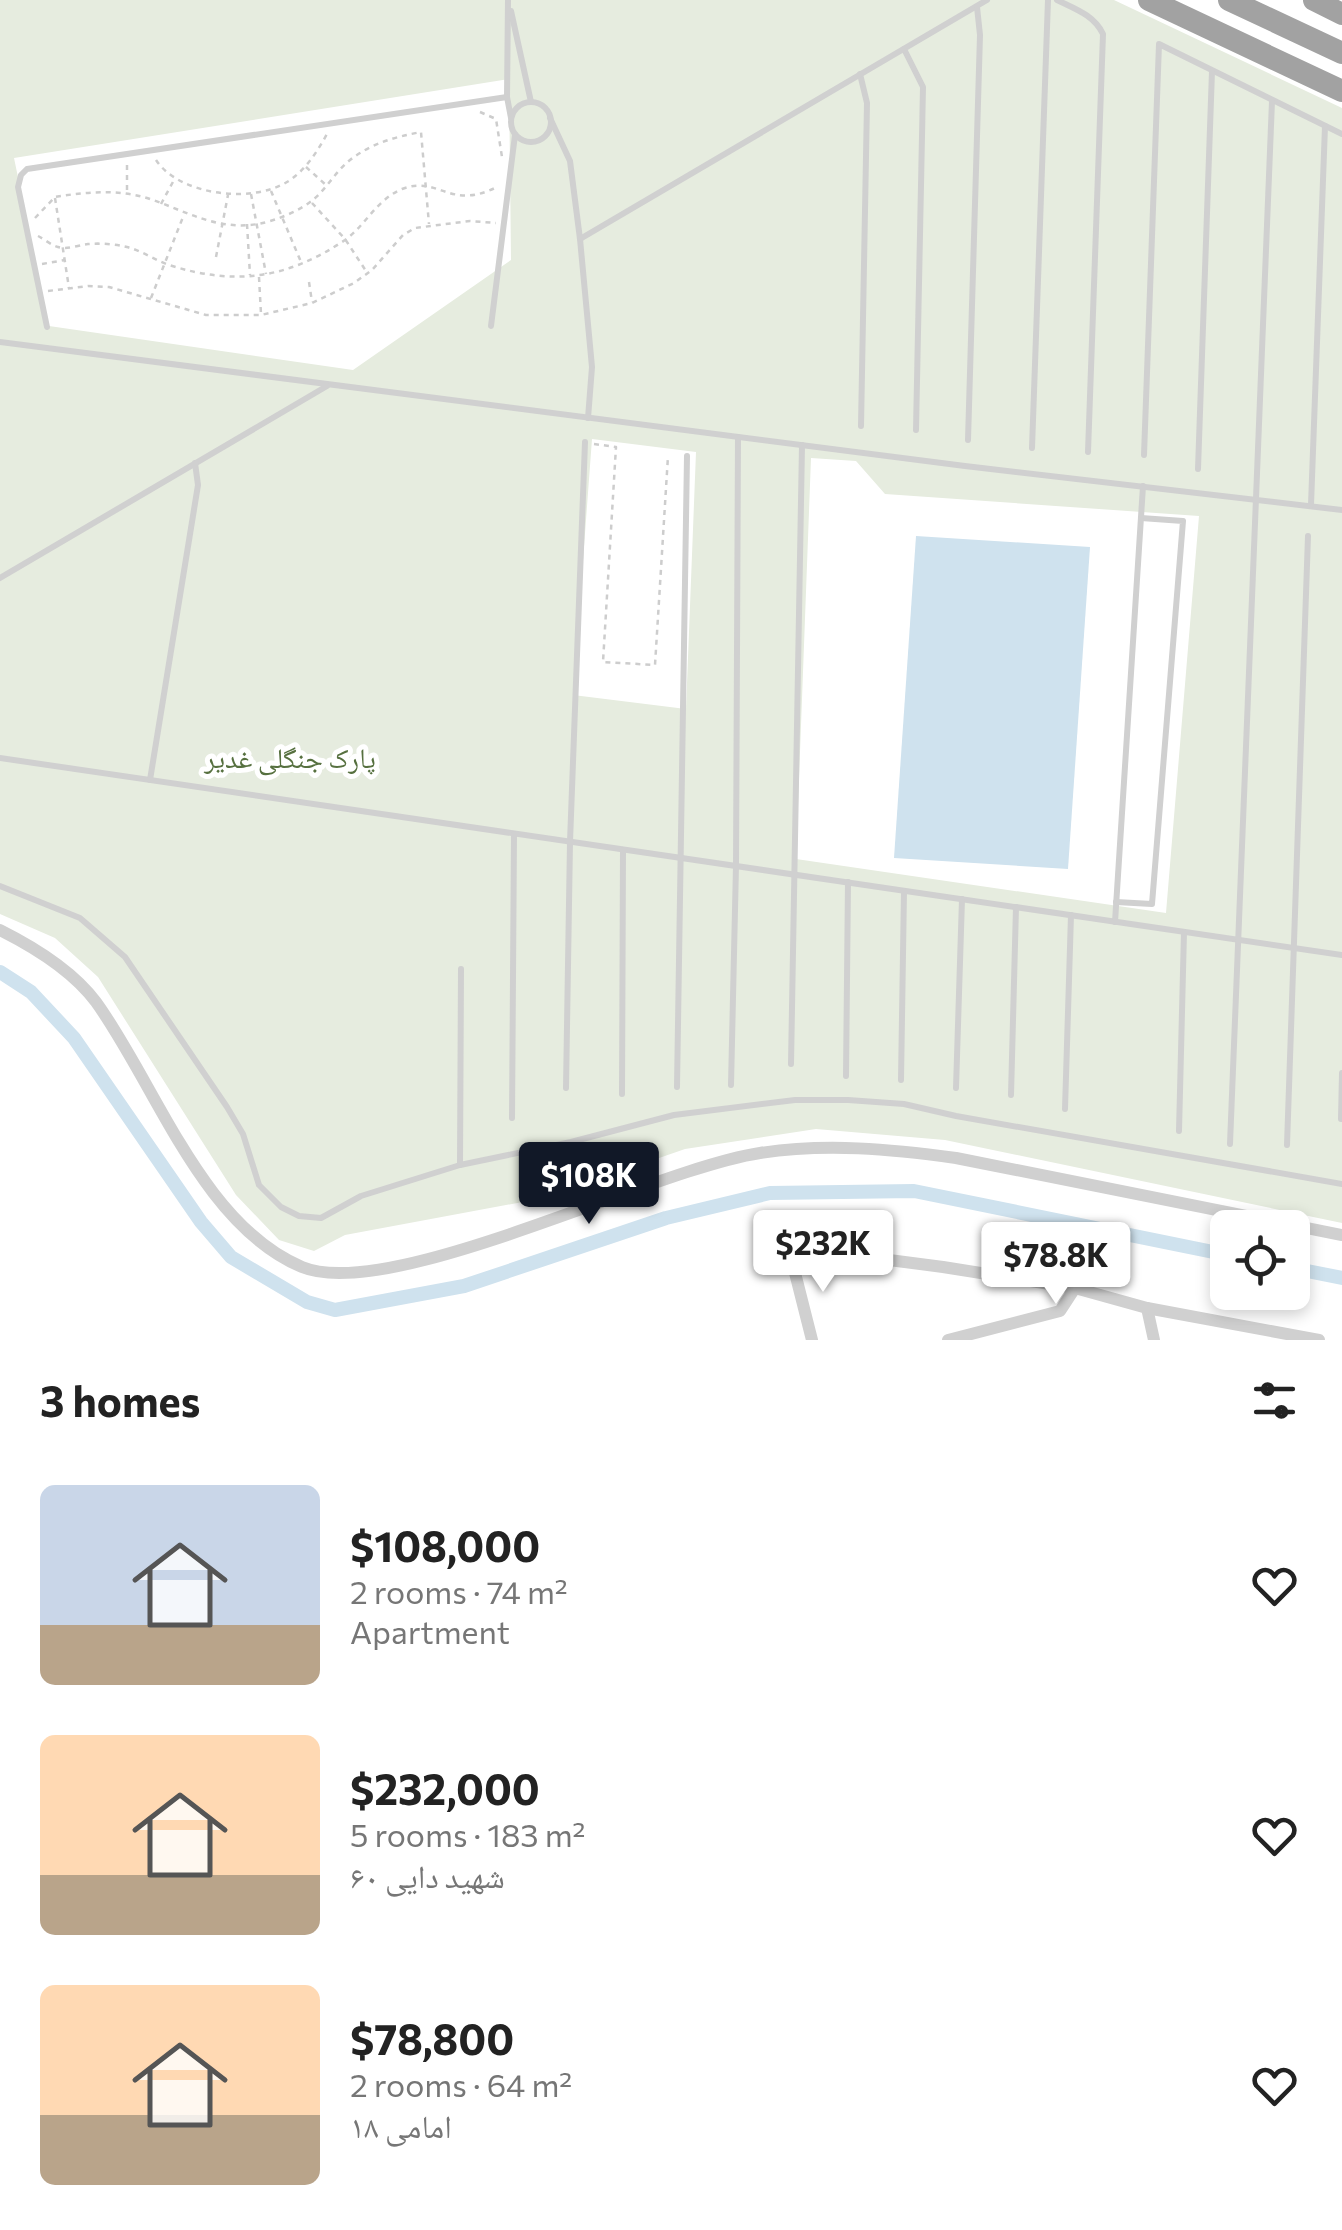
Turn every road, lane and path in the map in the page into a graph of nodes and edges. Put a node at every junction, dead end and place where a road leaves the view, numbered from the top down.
1 (509, 0) edge
2 (987, 0) edge
3 (1048, 0) edge
4 (1057, 0) edge
5 (1149, 0) edge
6 (1228, 0) edge
7 (1314, 0) edge
8 (977, 6) junction
9 (1342, 14) edge
10 (904, 48) junction
11 (1342, 53) edge
12 (1212, 71) junction
13 (860, 74) junction
14 (1342, 91) edge
15 (507, 97) junction
16 (1272, 101) junction
17 (531, 102) junction
18 (473, 111) dead end
19 (511, 118) junction
20 (550, 118) junction
21 (1325, 126) junction
22 (328, 132) dead end
23 (1342, 134) edge
24 (515, 135) junction
25 (154, 158) dead end
26 (137, 160) dead end
27 (120, 163) dead end
28 (127, 163) dead end
29 (503, 164) dead end
30 (305, 166) junction
31 (175, 179) junction
32 (426, 183) junction
33 (503, 183) dead end
34 (326, 185) junction
35 (270, 190) junction
36 (228, 192) junction
37 (251, 192) junction
38 (128, 194) junction
39 (55, 197) junction
40 (311, 202) junction
41 (30, 204) dead end
42 (162, 204) junction
43 (184, 215) junction
44 (282, 216) junction
45 (33, 220) junction
46 (248, 224) junction
47 (257, 224) junction
48 (429, 224) junction
49 (498, 224) dead end
50 (222, 225) junction
51 (36, 235) junction
52 (345, 239) junction
53 (580, 239) junction
54 (63, 248) junction
55 (39, 250) dead end
56 (216, 257) dead end
57 (65, 260) junction
58 (165, 263) junction
59 (42, 264) dead end
60 (302, 265) junction
61 (367, 274) junction
62 (266, 275) junction
63 (250, 277) junction
64 (259, 277) junction
65 (309, 282) dead end
66 (69, 288) junction
67 (48, 291) dead end
68 (151, 299) junction
69 (312, 303) junction
70 (261, 315) junction
71 (491, 326) dead end
72 (46, 327) dead end
73 (0, 342) edge
74 (328, 385) junction
75 (588, 418) junction
76 (861, 426) dead end
77 (916, 430) dead end
78 (738, 437) junction
79 (968, 440) dead end
80 (585, 442) joint
81 (802, 446) junction
82 (1032, 448) dead end
83 (1088, 452) dead end
84 (1144, 455) dead end
85 (668, 456) dead end
86 (687, 456) dead end
87 (196, 463) junction
88 (1198, 469) dead end
89 (1143, 486) junction
90 (1255, 498) junction
91 (1311, 505) junction
92 (1342, 510) edge
93 (1141, 518) junction
94 (1308, 536) dead end
95 (0, 578) edge
96 (0, 758) edge
97 (150, 780) junction
98 (514, 833) junction
99 (570, 842) junction
100 (624, 850) junction
101 (680, 858) junction
102 (736, 866) junction
103 (794, 875) junction
104 (848, 882) junction
105 (0, 886) edge
106 (904, 891) junction
107 (962, 900) junction
108 (1116, 902) junction
109 (1016, 907) junction
110 (1071, 916) junction
111 (1115, 922) junction
112 (0, 930) edge
113 (1184, 932) junction
114 (1239, 940) junction
115 (1292, 948) junction
116 (1342, 955) edge
117 (461, 969) dead end
118 (791, 1064) dead end
119 (1342, 1073) edge
120 (846, 1076) dead end
121 (900, 1080) dead end
122 (732, 1085) dead end
123 (677, 1087) dead end
124 (566, 1088) dead end
125 (956, 1088) dead end
126 (622, 1094) dead end
127 (1011, 1096) dead end
128 (1066, 1109) dead end
129 (512, 1118) dead end
130 (1340, 1119) edge
131 (1179, 1131) dead end
132 (1230, 1144) dead end
133 (1287, 1145) dead end
134 (460, 1165) junction
135 (1342, 1184) edge
136 (1342, 1235) edge
137 (1075, 1288) junction
138 (1147, 1308) junction
139 (812, 1340) edge
140 (948, 1340) edge
141 (1154, 1340) edge
142 (1319, 1340) edge

1 - 15 lane
1 - 17 lane
2 - 8 lane
3 - 82 lane
4 - 83 lane
5 - 14 highway
6 - 11 highway
7 - 9 highway
8 - 10 lane
8 - 79 lane
10 - 13 lane
10 - 77 lane
12 - 16 lane
12 - 84 lane
12 - 88 lane
13 - 53 lane
13 - 76 lane
15 - 19 lane
15 - 72 lane
16 - 21 lane
16 - 90 lane
17 - 19 lane
17 - 20 lane
18 - 29 path
19 - 24 lane
20 - 24 lane
20 - 53 lane
21 - 23 lane
21 - 91 lane
22 - 30 path
24 - 71 lane
25 - 31 path
26 - 27 path
28 - 38 path
30 - 34 path
30 - 35 path
31 - 36 path
31 - 42 path
32 - 33 path
32 - 34 path
32 - 48 path
32 - 52 path
34 - 40 path
35 - 37 path
35 - 44 path
36 - 37 path
36 - 50 path
37 - 47 path
38 - 39 path
38 - 42 path
39 - 45 path
39 - 54 path
40 - 44 path
40 - 52 path
41 - 45 path
42 - 43 path
43 - 50 path
43 - 58 path
44 - 47 path
44 - 60 path
45 - 51 path
46 - 47 path
46 - 50 path
46 - 63 path
47 - 62 path
48 - 49 path
48 - 61 path
50 - 56 path
51 - 54 path
51 - 55 path
52 - 60 path
52 - 61 path
53 - 75 lane
54 - 57 path
54 - 58 path
57 - 59 path
57 - 66 path
58 - 63 path
58 - 68 path
60 - 62 path
61 - 69 path
62 - 64 path
63 - 64 path
64 - 70 path
65 - 69 path
66 - 67 path
66 - 68 path
68 - 70 path
69 - 70 path
73 - 74 lane
74 - 75 lane
74 - 87 lane
75 - 78 lane
78 - 81 lane
78 - 102 lane
80 - 85 path
80 - 99 lane
81 - 89 lane
81 - 103 lane
86 - 101 lane
87 - 95 lane
87 - 97 lane
89 - 90 lane
89 - 93 lane
90 - 91 lane
90 - 114 lane
91 - 92 lane
93 - 108 lane
93 - 108 lane
94 - 115 lane
96 - 97 lane
97 - 98 lane
98 - 99 lane
98 - 129 lane
99 - 100 lane
99 - 124 lane
100 - 101 lane
100 - 126 lane
101 - 102 lane
101 - 123 lane
102 - 103 lane
102 - 122 lane
103 - 104 lane
103 - 118 lane
104 - 106 lane
104 - 120 lane
105 - 134 lane
106 - 107 lane
106 - 121 lane
107 - 109 lane
107 - 125 lane
108 - 111 lane
109 - 110 lane
109 - 127 lane
110 - 111 lane
110 - 128 lane
111 - 113 lane
112 - 136 street
113 - 114 lane
113 - 131 lane
114 - 115 lane
114 - 132 lane
115 - 116 lane
115 - 133 lane
117 - 134 lane
119 - 130 lane
134 - 135 lane
137 - 138 street
137 - 139 street
137 - 140 street
138 - 141 street
138 - 142 street

